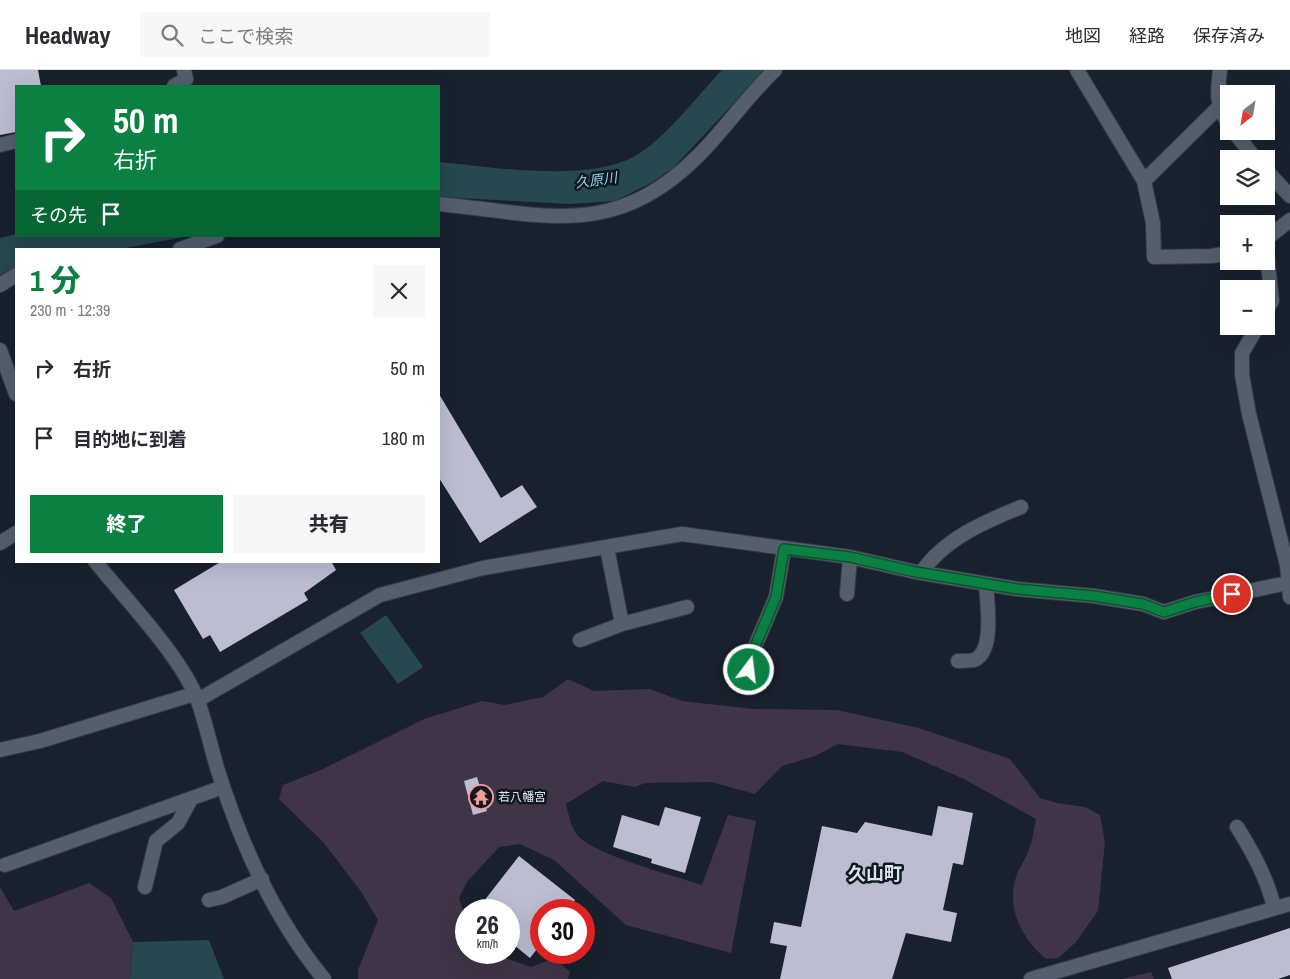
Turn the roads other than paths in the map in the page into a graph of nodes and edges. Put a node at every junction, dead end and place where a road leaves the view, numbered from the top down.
1 (184, 70) edge
2 (775, 70) edge
3 (1076, 70) edge
4 (1220, 70) edge
5 (176, 85) edge
6 (1219, 107) joint
7 (1240, 140) edge
8 (15, 141) edge
9 (0, 145) edge
10 (1249, 150) edge
11 (1275, 180) edge
12 (1144, 181) junction
13 (1290, 196) edge
14 (440, 204) edge
15 (1290, 220) edge
16 (1275, 232) edge
17 (214, 237) edge
18 (183, 248) edge
19 (1220, 255) edge
20 (15, 276) edge
21 (0, 285) edge
22 (1253, 335) edge
23 (0, 350) edge
24 (15, 391) edge
25 (1021, 507) dead end
26 (15, 534) edge
27 (0, 543) edge
28 (607, 548) junction
29 (784, 549) junction
30 (850, 557) junction
31 (96, 563) edge
32 (1288, 564) edge
33 (921, 573) junction
34 (986, 584) junction
35 (1289, 590) edge
36 (847, 594) dead end
37 (687, 606) dead end
38 (622, 624) junction
39 (580, 640) dead end
40 (958, 661) dead end
41 (749, 670) dead end
42 (196, 697) junction
43 (0, 750) edge
44 (224, 786) junction
45 (191, 799) junction
46 (1237, 827) dead end
47 (5, 865) dead end
48 (262, 880) junction
49 (145, 887) dead end
50 (209, 900) dead end
51 (1290, 904) edge
52 (1274, 908) junction
53 (324, 979) edge
54 (1031, 979) edge

1 - 5 street
2 - 14 street
3 - 12 street
4 - 6 street
6 - 12 street
7 - 10 street
8 - 9 street
11 - 13 street
12 - 19 street
15 - 16 street
17 - 18 street
20 - 21 street
22 - 32 street
23 - 24 street
25 - 33 street
26 - 27 street
28 - 29 street
28 - 38 street
28 - 42 street
29 - 30 street
29 - 41 street
30 - 33 street
30 - 36 street
31 - 42 street
32 - 35 street
33 - 34 street
34 - 35 street
34 - 40 street
37 - 38 street
38 - 39 street
42 - 43 street
42 - 44 street
44 - 45 street
44 - 48 street
45 - 47 street
45 - 49 street
46 - 52 street
48 - 50 street
48 - 53 street
51 - 52 street
52 - 54 street

